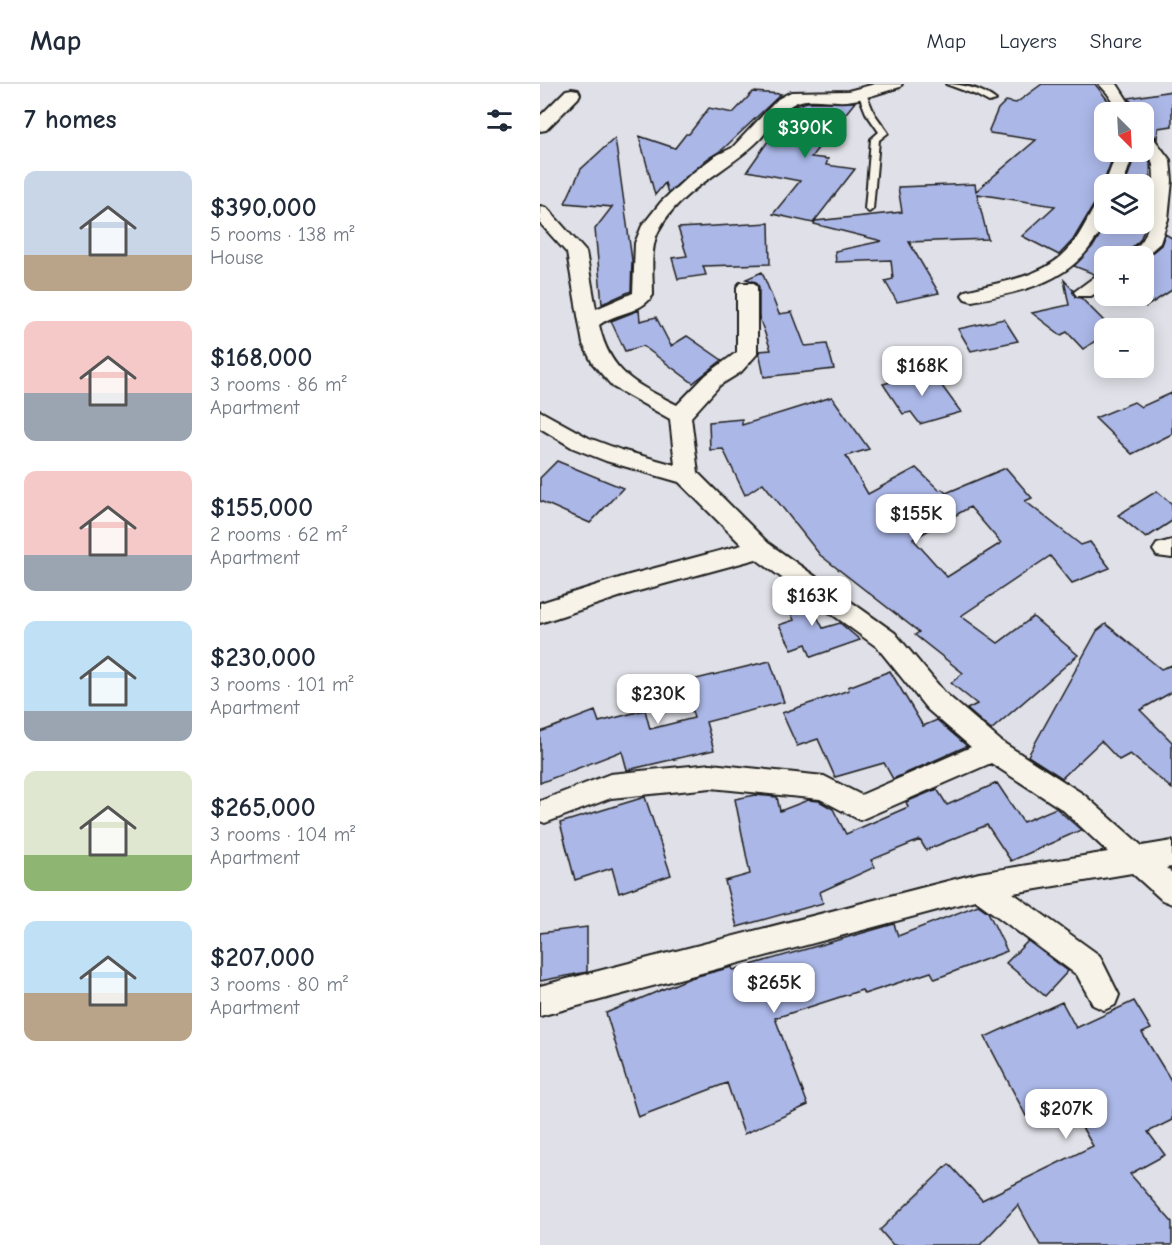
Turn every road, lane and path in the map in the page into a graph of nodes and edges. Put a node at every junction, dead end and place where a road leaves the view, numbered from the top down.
1 (894, 84) edge
2 (950, 84) edge
3 (1107, 84) edge
4 (814, 90) edge
5 (862, 93) junction
6 (572, 94) dead end
7 (992, 100) dead end
8 (1121, 102) edge
9 (540, 126) edge
10 (1154, 151) edge
11 (869, 209) dead end
12 (540, 212) edge
13 (1094, 223) edge
14 (1147, 246) edge
15 (1094, 286) edge
16 (747, 288) dead end
17 (1084, 292) dead end
18 (972, 295) dead end
19 (588, 324) junction
20 (680, 415) junction
21 (540, 418) edge
22 (687, 476) junction
23 (760, 549) junction
24 (540, 613) edge
25 (993, 750) junction
26 (545, 811) dead end
27 (1172, 854) edge
28 (1137, 858) junction
29 (979, 886) junction
30 (1172, 891) edge
31 (1104, 995) dead end
32 (540, 1001) edge

1 - 5 street
2 - 7 lane
3 - 8 street
4 - 5 street
4 - 19 street
5 - 11 lane
6 - 9 street
10 - 14 street
12 - 19 street
13 - 18 street
15 - 17 street
16 - 20 street
19 - 20 street
20 - 22 street
21 - 22 street
22 - 23 street
23 - 24 street
23 - 25 street
25 - 26 street
25 - 28 street
27 - 28 street
28 - 29 street
28 - 30 street
29 - 31 street
29 - 32 street

